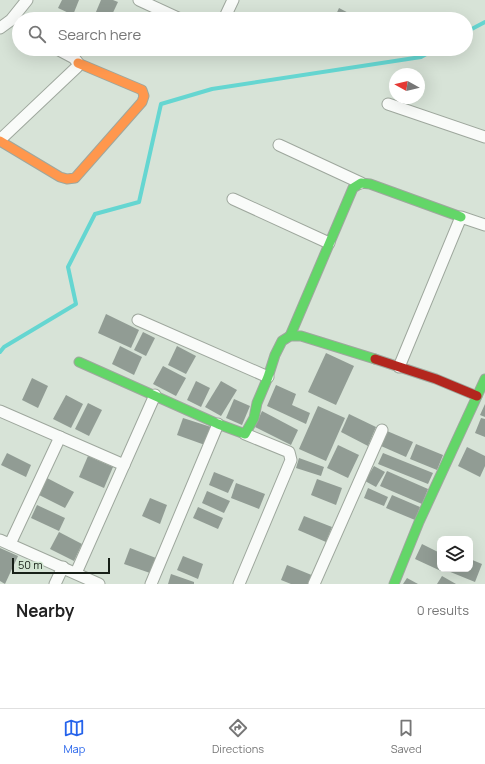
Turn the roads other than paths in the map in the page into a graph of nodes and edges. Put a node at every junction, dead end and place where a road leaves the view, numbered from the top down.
1 (27, 0) edge
2 (139, 0) edge
3 (233, 0) edge
4 (16, 12) edge
5 (165, 12) edge
6 (227, 12) edge
7 (12, 16) edge
8 (4, 25) edge
9 (70, 56) edge
10 (78, 62) junction
11 (388, 104) dead end
12 (485, 137) edge
13 (0, 138) edge
14 (0, 141) edge
15 (279, 145) dead end
16 (361, 183) junction
17 (233, 199) dead end
18 (461, 217) junction
19 (485, 225) edge
20 (329, 243) junction
21 (138, 320) dead end
22 (290, 336) junction
23 (79, 362) dead end
24 (398, 367) junction
25 (268, 377) junction
26 (485, 379) edge
27 (155, 395) junction
28 (477, 396) junction
29 (0, 411) edge
30 (218, 424) junction
31 (382, 430) dead end
32 (246, 434) junction
33 (60, 437) junction
34 (124, 465) junction
35 (5, 542) edge
36 (63, 568) junction
37 (76, 573) junction
38 (55, 584) edge
39 (99, 584) edge
40 (151, 584) edge
41 (239, 584) edge
42 (314, 584) edge
43 (394, 584) edge

1 - 4 street
2 - 5 street
3 - 6 street
7 - 8 street
9 - 10 street
10 - 13 street
10 - 14 street
11 - 12 street
15 - 16 street
16 - 18 street
16 - 20 street
17 - 20 street
18 - 19 street
18 - 24 street
20 - 22 street
21 - 25 street
22 - 24 street
22 - 25 street
23 - 27 street
24 - 28 street
25 - 32 street
26 - 28 street
27 - 30 street
27 - 34 street
28 - 43 street
29 - 33 street
30 - 32 street
30 - 40 street
31 - 42 street
32 - 41 street
33 - 34 street
33 - 35 street
34 - 37 street
35 - 36 street
36 - 37 street
36 - 38 street
37 - 39 street

